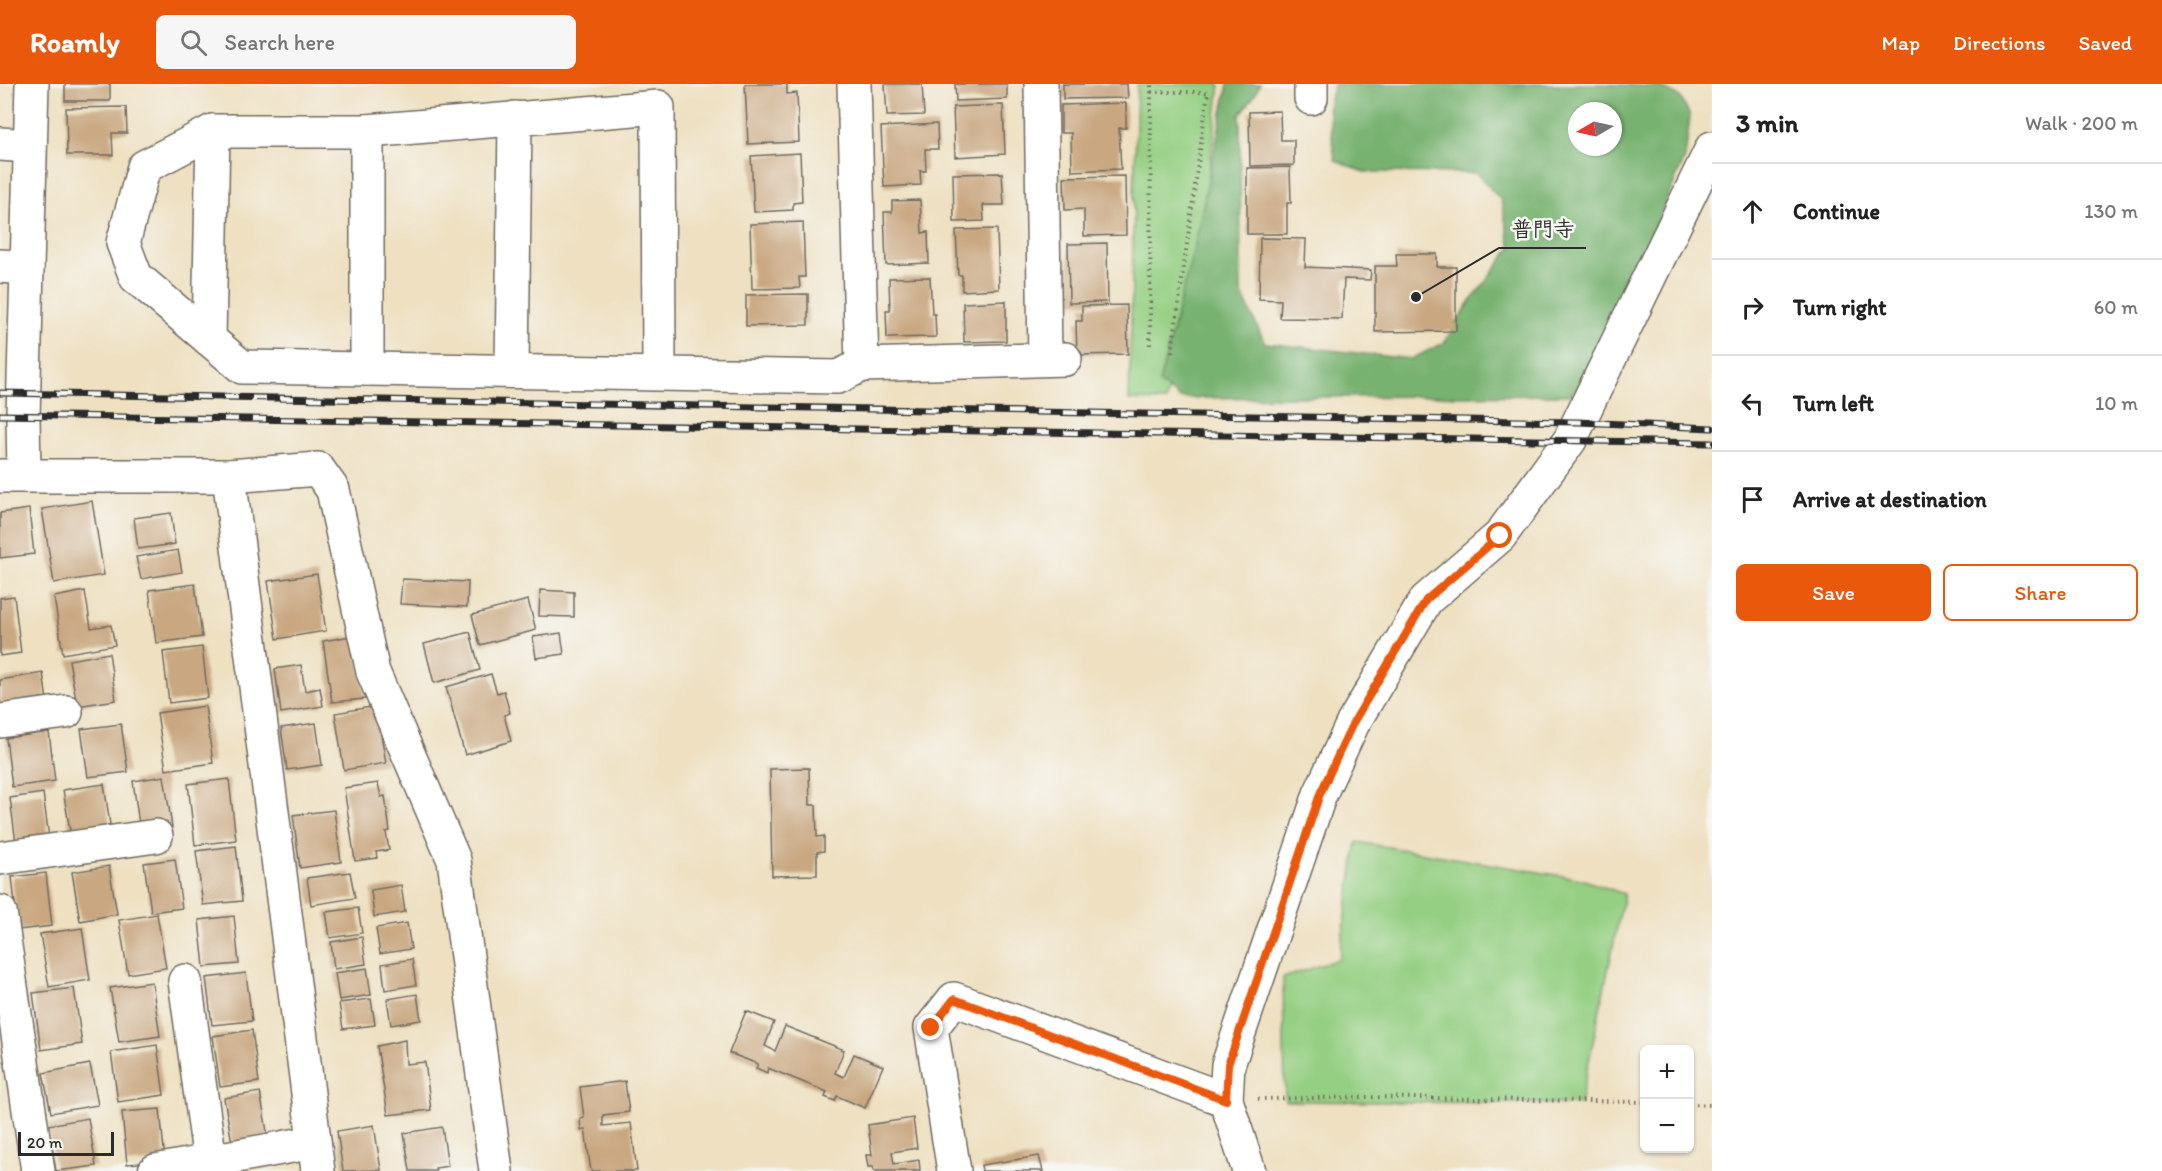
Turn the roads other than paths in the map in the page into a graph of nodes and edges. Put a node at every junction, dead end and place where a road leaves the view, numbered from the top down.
1 (32, 84) edge
2 (854, 84) edge
3 (1041, 84) edge
4 (515, 118) junction
5 (213, 131) junction
6 (367, 131) junction
7 (15, 145) edge
8 (1712, 148) edge
9 (14, 267) edge
10 (209, 339) junction
11 (862, 365) junction
12 (367, 369) junction
13 (512, 371) junction
14 (658, 374) junction
15 (12, 476) edge
16 (229, 476) junction
17 (66, 712) dead end
18 (0, 721) edge
19 (156, 836) dead end
20 (0, 858) edge
21 (0, 912) edge
22 (185, 981) dead end
23 (9, 1040) edge
24 (1226, 1100) junction
25 (316, 1157) edge
26 (210, 1161) junction
27 (39, 1171) edge
28 (154, 1171) edge
29 (495, 1171) edge
30 (954, 1171) edge
31 (1249, 1171) edge

1 - 7 street
2 - 11 street
3 - 11 street
4 - 6 street
4 - 13 street
4 - 14 street
5 - 6 street
5 - 10 street
5 - 10 street
6 - 12 street
7 - 9 street
8 - 24 street
9 - 15 street
10 - 12 street
11 - 14 street
12 - 13 street
13 - 14 street
15 - 16 street
16 - 25 street
16 - 29 street
17 - 18 street
19 - 20 street
21 - 23 street
22 - 26 street
23 - 27 street
24 - 30 street
24 - 31 street
25 - 26 street
26 - 28 street

